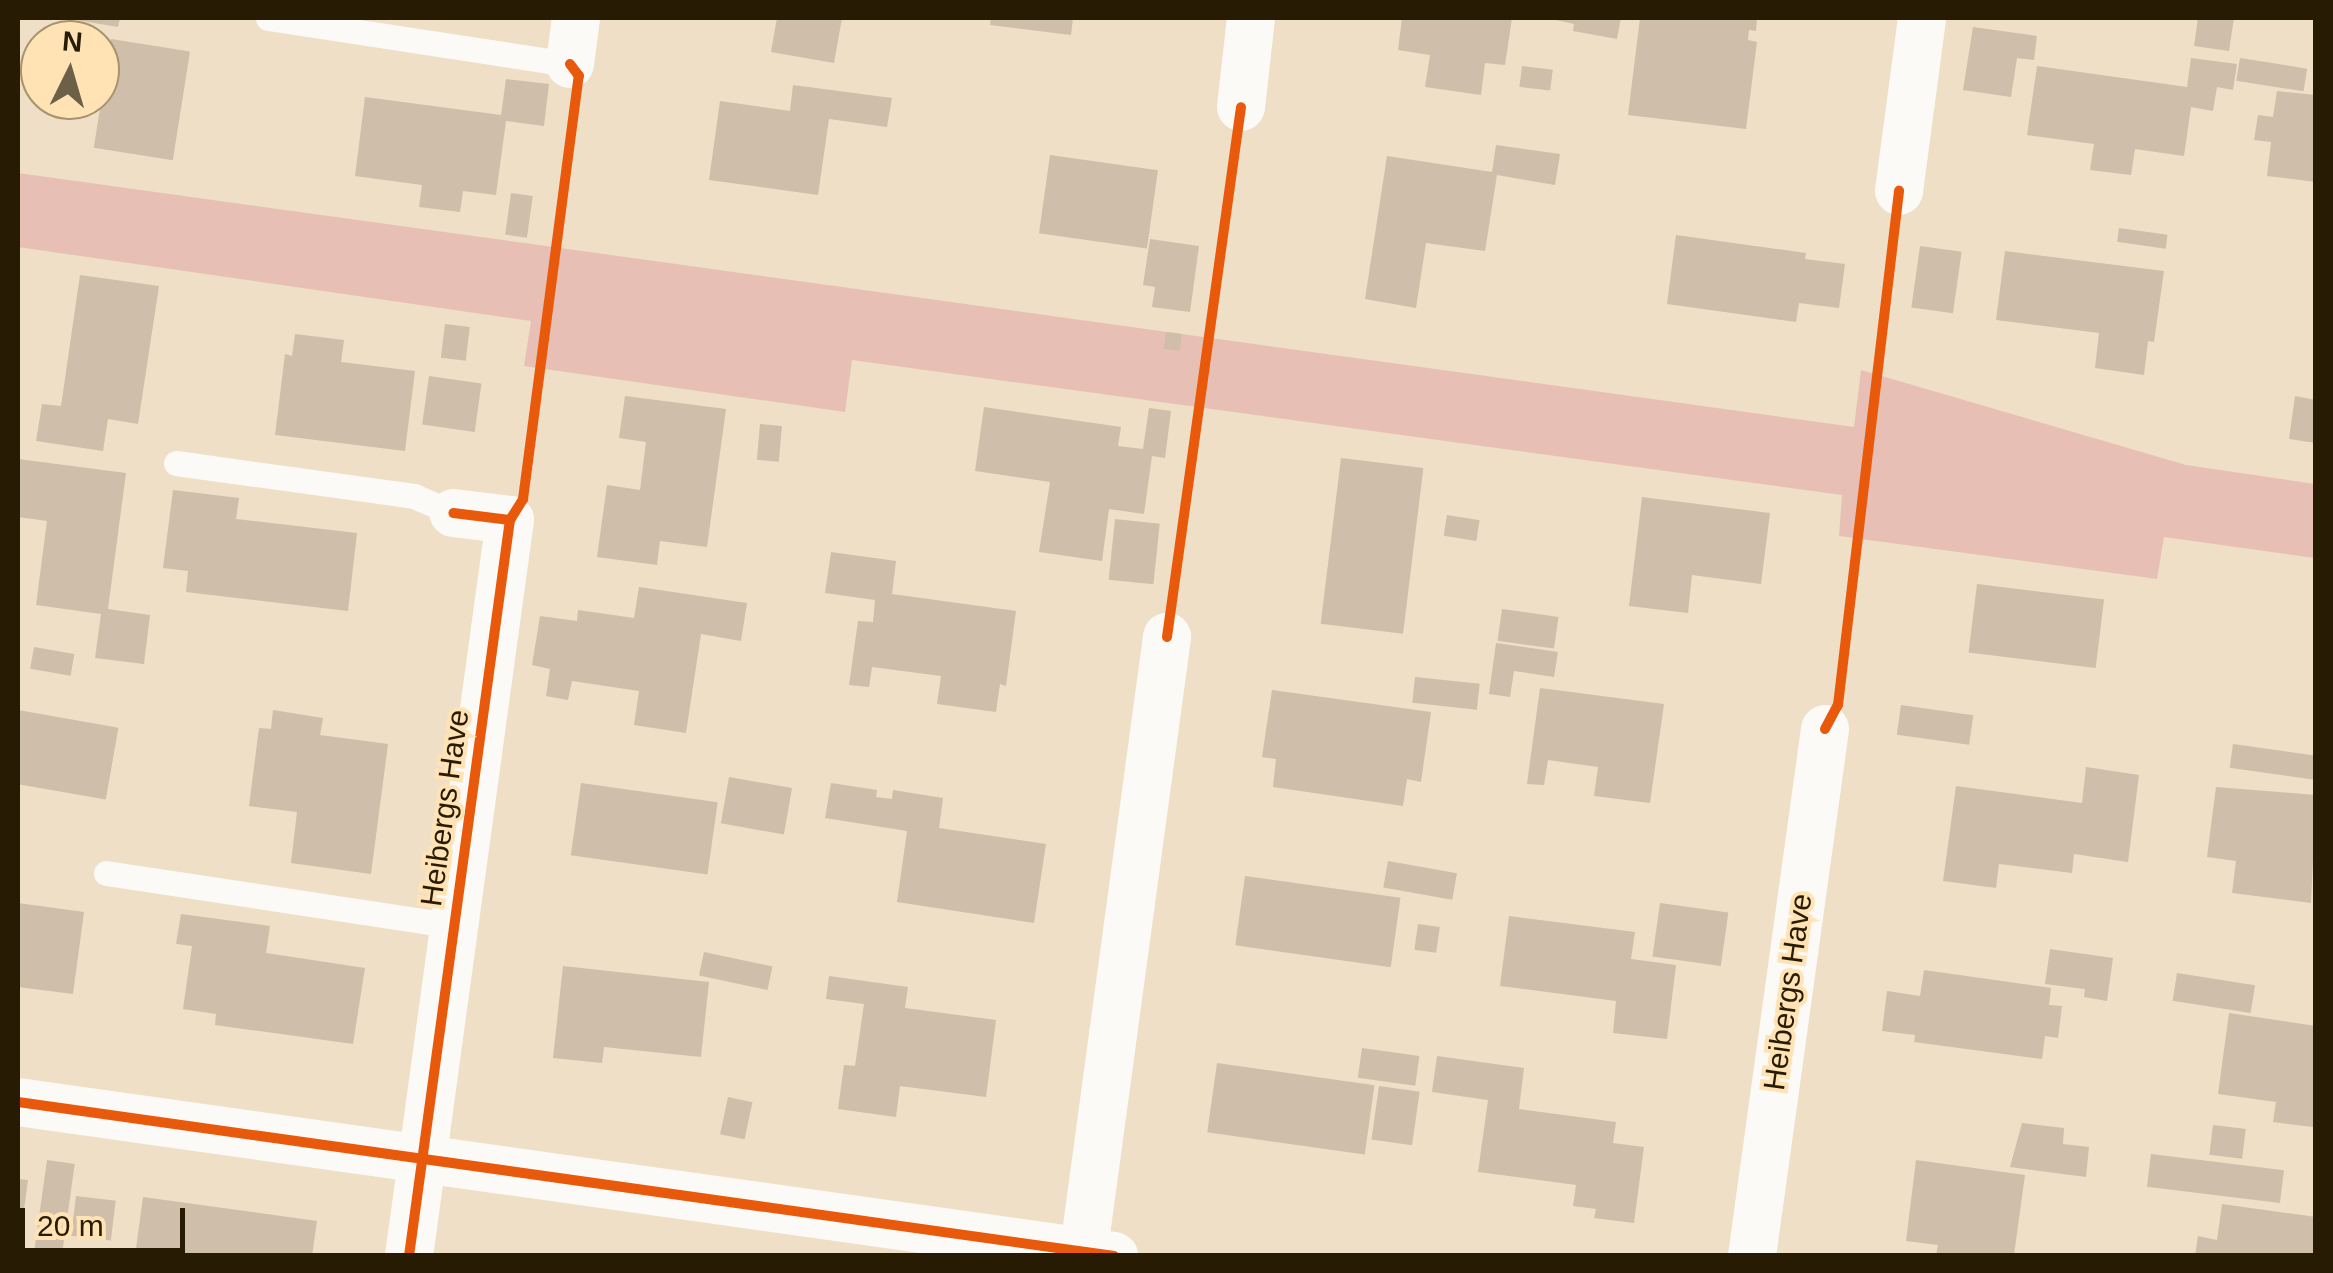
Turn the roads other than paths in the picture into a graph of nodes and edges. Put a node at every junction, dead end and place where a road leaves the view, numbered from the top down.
1 (268, 18) edge
2 (576, 18) edge
3 (1251, 18) edge
4 (1922, 18) edge
5 (570, 64) joint
6 (1241, 107) dead end
7 (1899, 191) dead end
8 (176, 463) dead end
9 (454, 513) joint
10 (1167, 636) dead end
11 (1825, 729) dead end
12 (106, 872) dead end
13 (454, 926) junction
14 (18, 1102) edge
15 (423, 1159) junction
16 (1093, 1254) edge
17 (409, 1256) edge
18 (1752, 1256) edge

1 - 5 lane
2 - 5 street
3 - 6 street
4 - 7 street
8 - 9 lane
9 - 13 street, Heibergs Have
10 - 16 street
11 - 18 street, Heibergs Have
12 - 13 lane
13 - 15 street, Heibergs Have
14 - 15 street
15 - 16 street
15 - 17 street, Heibergs Have

